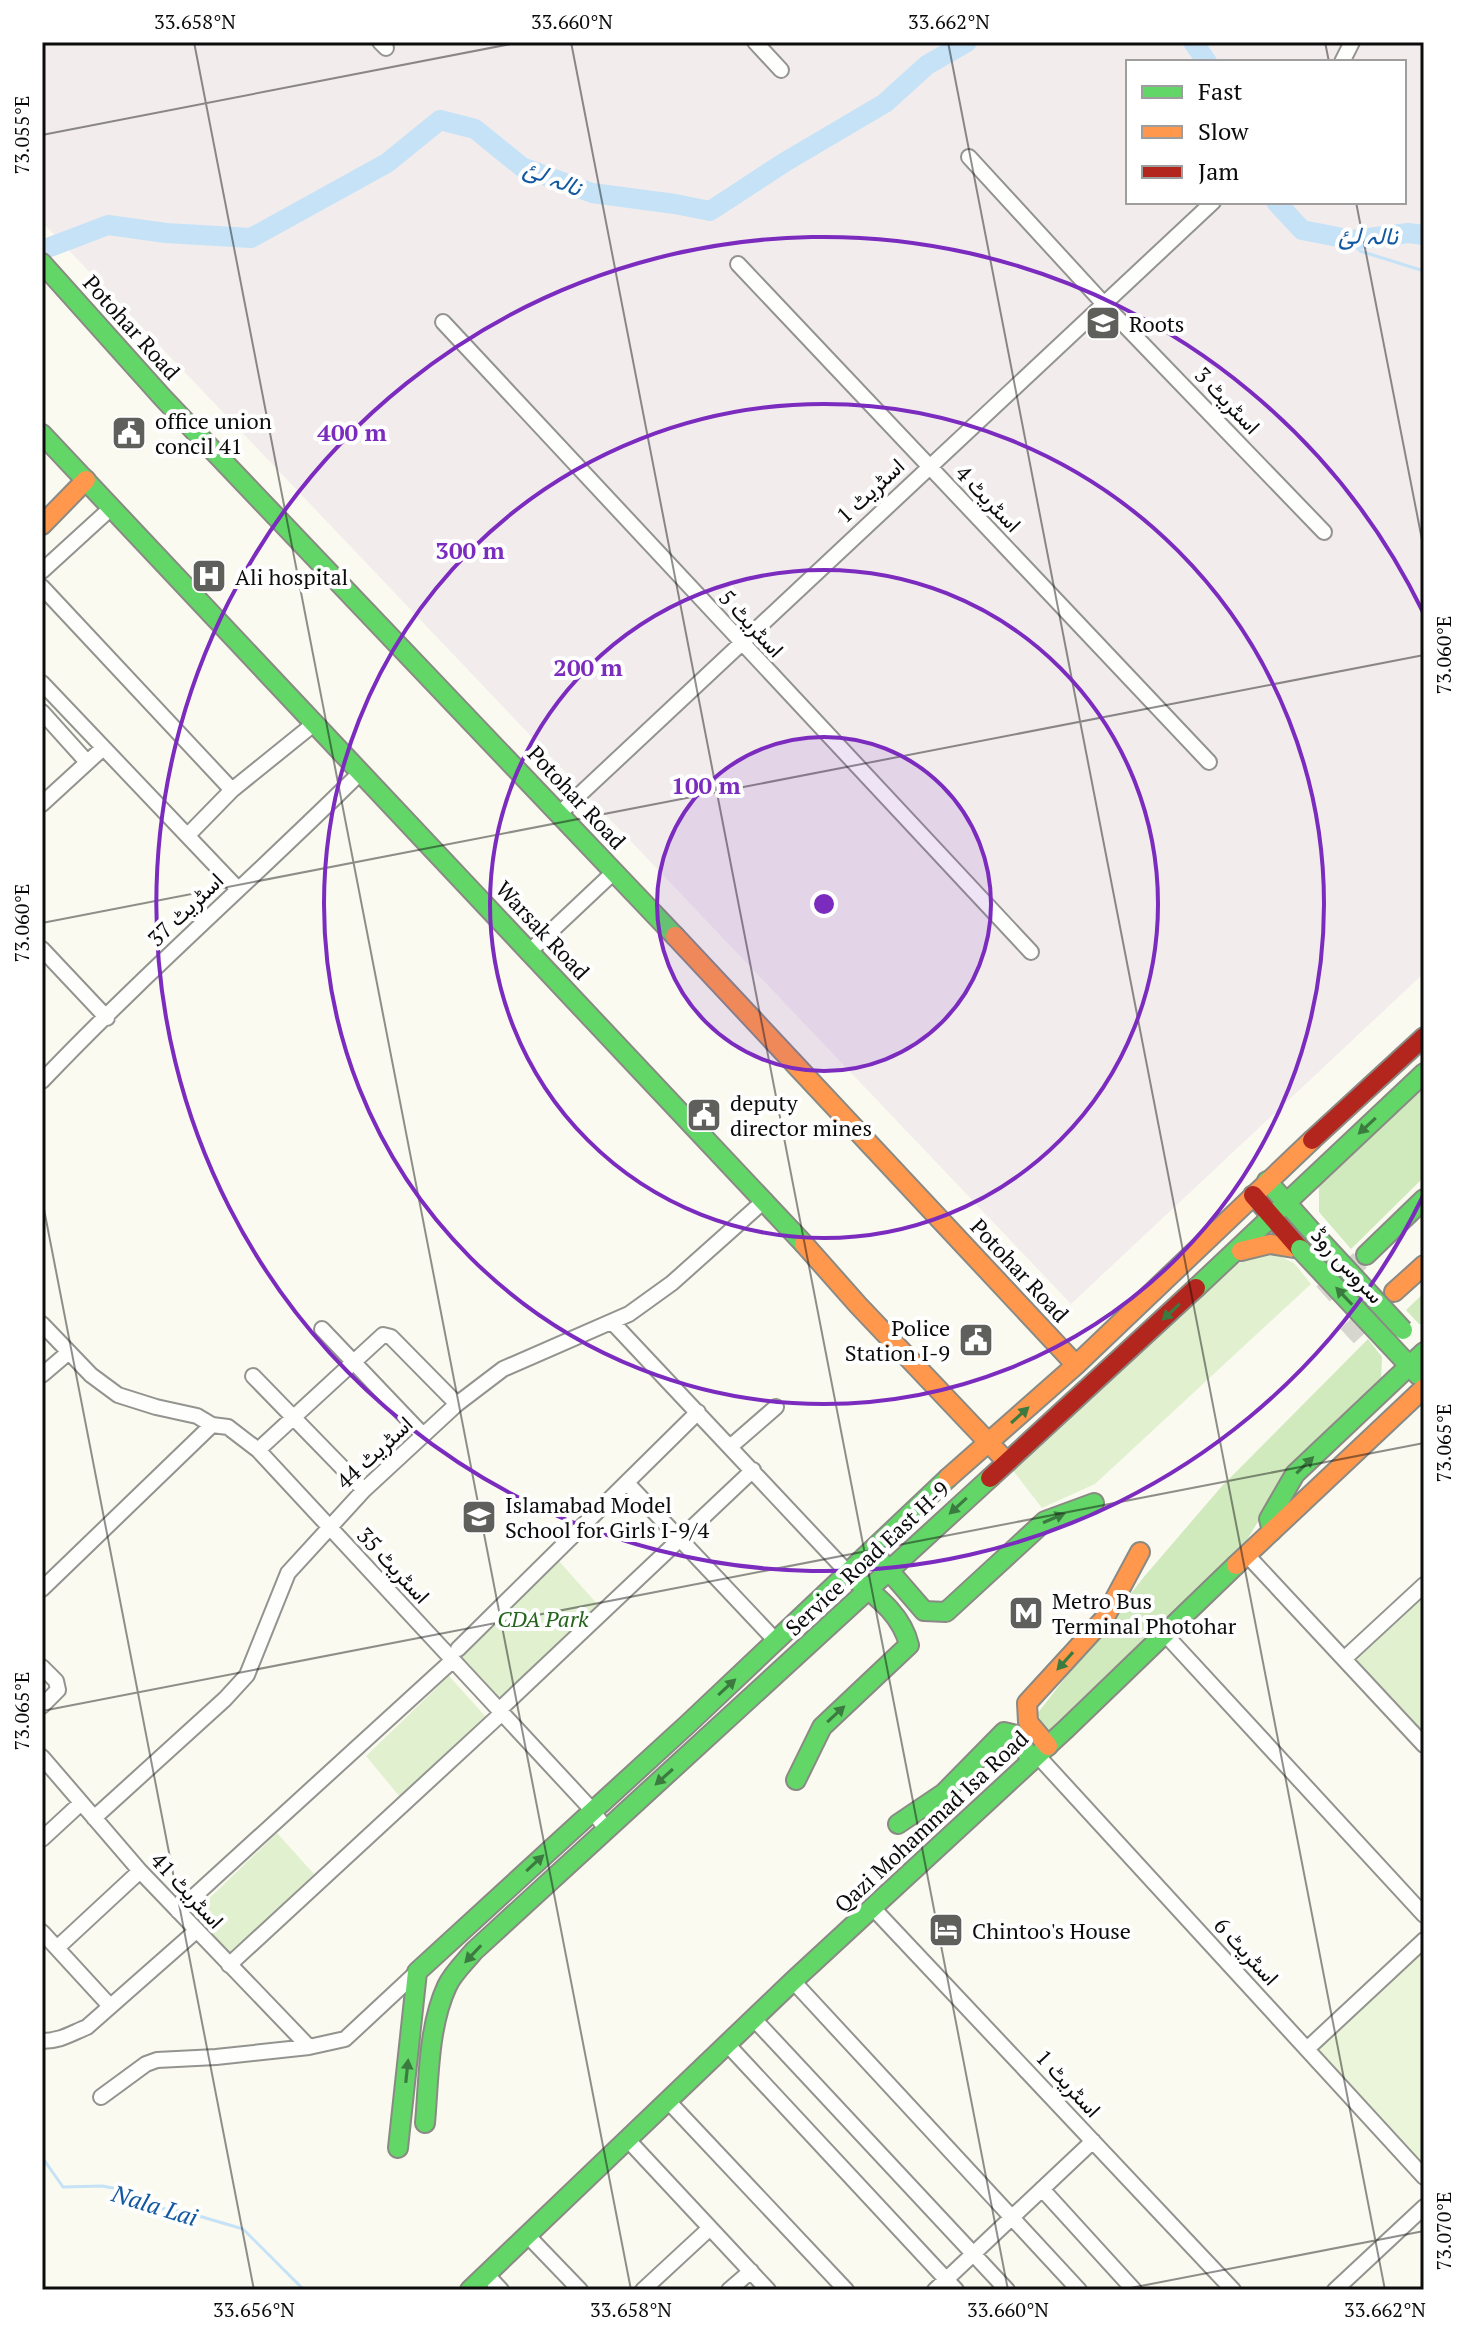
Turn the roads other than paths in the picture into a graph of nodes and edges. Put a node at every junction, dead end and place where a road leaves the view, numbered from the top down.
1 (755, 42) edge
2 (1352, 42) edge
3 (1343, 60) edge
4 (781, 70) dead end
5 (969, 157) dead end
6 (1211, 204) edge
7 (42, 263) edge
8 (738, 264) dead end
9 (1104, 304) junction
10 (443, 322) dead end
11 (42, 434) edge
12 (928, 466) junction
13 (86, 480) junction
14 (111, 508) junction
15 (42, 525) edge
16 (1324, 532) dead end
17 (42, 571) edge
18 (42, 587) edge
19 (740, 643) junction
20 (42, 683) edge
21 (42, 712) edge
22 (315, 723) junction
23 (102, 749) junction
24 (87, 762) junction
25 (1209, 762) dead end
26 (361, 772) junction
27 (232, 790) junction
28 (42, 804) edge
29 (560, 813) junction
30 (188, 835) junction
31 (615, 871) junction
32 (238, 889) junction
33 (42, 949) edge
34 (530, 951) junction
35 (1031, 952) dead end
36 (107, 1018) junction
37 (1424, 1037) edge
38 (1424, 1073) edge
39 (42, 1081) edge
40 (1322, 1169) junction
41 (1260, 1188) junction
42 (1424, 1199) edge
43 (765, 1200) junction
44 (1286, 1204) junction
45 (1272, 1217) junction
46 (1316, 1236) junction
47 (1300, 1249) junction
48 (1366, 1255) tunnel mouth
49 (1228, 1259) junction
50 (1424, 1265) edge
51 (1394, 1292) tunnel mouth
52 (613, 1323) junction
53 (42, 1324) edge
54 (322, 1329) dead end
55 (69, 1352) junction
56 (1424, 1352) edge
57 (353, 1362) junction
58 (1076, 1365) junction
59 (1417, 1371) edge
60 (42, 1375) edge
61 (253, 1376) dead end
62 (1424, 1388) edge
63 (457, 1404) junction
64 (776, 1407) dead end
65 (698, 1412) junction
66 (295, 1418) junction
67 (212, 1425) junction
68 (423, 1435) junction
69 (989, 1442) junction
70 (730, 1447) junction
71 (258, 1450) junction
72 (1007, 1462) junction
73 (753, 1470) junction
74 (627, 1483) junction
75 (364, 1490) junction
76 (1094, 1503) dead end
77 (329, 1527) junction
78 (1272, 1531) junction
79 (681, 1540) junction
80 (872, 1551) junction
81 (1140, 1552) dead end
82 (1247, 1555) junction
83 (890, 1570) junction
84 (849, 1574) junction
85 (1424, 1585) edge
86 (42, 1589) edge
87 (868, 1590) junction
88 (1164, 1633) junction
89 (776, 1641) junction
90 (455, 1654) junction
91 (1344, 1659) junction
92 (42, 1667) edge
93 (42, 1706) edge
94 (500, 1712) junction
95 (689, 1723) junction
96 (706, 1741) junction
97 (1424, 1745) edge
98 (1039, 1754) junction
99 (42, 1757) edge
100 (796, 1780) dead end
101 (81, 1803) junction
102 (592, 1810) junction
103 (94, 1818) junction
104 (898, 1824) dead end
105 (606, 1829) junction
106 (42, 1839) edge
107 (140, 1871) junction
108 (872, 1907) junction
109 (178, 1911) junction
110 (1424, 1915) edge
111 (196, 1931) junction
112 (42, 1932) edge
113 (1424, 1940) edge
114 (57, 1948) junction
115 (229, 1965) junction
116 (417, 1972) junction
117 (793, 1981) junction
118 (448, 1984) junction
119 (414, 1997) junction
120 (110, 2006) junction
121 (754, 2019) junction
122 (42, 2041) edge
123 (727, 2044) junction
124 (309, 2047) junction
125 (1307, 2049) junction
126 (101, 2097) dead end
127 (668, 2101) junction
128 (425, 2123) dead end
129 (628, 2140) junction
130 (1093, 2141) junction
131 (398, 2148) dead end
132 (1424, 2177) edge
133 (1042, 2189) junction
134 (1424, 2207) edge
135 (1012, 2217) junction
136 (710, 2228) junction
137 (528, 2236) junction
138 (973, 2254) junction
139 (751, 2271) junction
140 (487, 2275) junction
141 (951, 2284) edge
142 (470, 2290) edge
143 (501, 2290) edge
144 (580, 2290) edge
145 (643, 2290) edge
146 (729, 2290) edge
147 (768, 2290) edge
148 (846, 2290) edge
149 (935, 2290) edge
150 (1007, 2290) edge
151 (1079, 2290) edge
152 (1134, 2290) edge
153 (1233, 2290) edge
154 (1335, 2290) edge

1 - 4 street
2 - 3 street
5 - 9 street, اسٹریٹ 3
6 - 9 street, اسٹریٹ 1
7 - 29 street, Potohar Road
8 - 12 street, اسٹریٹ 4
9 - 12 street, اسٹریٹ 1
9 - 16 street, اسٹریٹ 3
10 - 19 street, اسٹریٹ 5
11 - 13 street, Warsak Road
12 - 19 street, اسٹریٹ 1
12 - 25 street, اسٹریٹ 4
13 - 14 street, Warsak Road
13 - 15 street
14 - 17 street
14 - 22 street, Warsak Road
18 - 27 street
19 - 29 street, اسٹریٹ 1
19 - 35 street, اسٹریٹ 5
20 - 23 street
21 - 24 street
22 - 26 street, Warsak Road
22 - 27 street
23 - 24 street
23 - 30 street
24 - 28 street
26 - 32 street, اسٹریٹ 37
26 - 34 street, Warsak Road
27 - 30 street
29 - 31 street, Potohar Road
30 - 32 street
31 - 34 street
31 - 58 street, Potohar Road
32 - 36 street, اسٹریٹ 37
33 - 36 street
34 - 43 street, Warsak Road
36 - 39 street, اسٹریٹ 37
37 - 41 street, Service Road East H-9
38 -> 40 street, Service Road East H-9
40 - 44 street, Service Road East H-9
40 - 46 street
41 - 44 street, سروس روڈ
41 - 45 street, سروس روڈ
41 - 58 street, Service Road East H-9
42 - 48 street
43 - 52 street, اسٹریٹ 44
43 - 69 street, Warsak Road
44 - 45 street, Service Road East H-9
44 - 46 street, سروس روڈ
45 - 47 street, سروس روڈ
45 - 49 street, Service Road East H-9
46 - 56 street, سروس روڈ, bridge
47 - 49 street
59 -> 47 street, سروس روڈ, bridge
49 -> 72 street, Service Road East H-9
50 - 51 street
52 - 63 street, اسٹریٹ 44
52 - 65 street
53 - 55 street, اسٹریٹ 35
54 - 57 street
55 - 60 street
55 - 67 street, اسٹریٹ 35
56 - 59 street, سروس روڈ
57 - 63 street
57 - 66 street
57 - 68 street
69 -> 58 street, Service Road East H-9
78 -> 59 street, سروس روڈ
61 - 66 street
62 - 78 street, Qazi Mohammad Isa Road
63 - 68 street, اسٹریٹ 44
64 - 70 street
65 - 70 street
65 - 74 street
66 - 71 street
66 - 75 street
67 - 71 street, اسٹریٹ 35
67 - 86 street
68 - 75 street, اسٹریٹ 44
69 - 72 street, Warsak Road
69 - 80 street, Service Road East H-9
70 - 73 street
71 - 77 street, اسٹریٹ 35
72 -> 83 street, Service Road East H-9
73 - 79 street
73 - 84 street
74 - 79 street
74 - 90 street
75 - 77 street, اسٹریٹ 44
83 -> 76 street
77 - 90 street, اسٹریٹ 35
77 - 103 street, اسٹریٹ 44
78 - 82 street, Qazi Mohammad Isa Road
79 - 89 street
79 - 94 street
80 - 83 street
80 - 84 street, Service Road East H-9
81 -> 98 street
82 - 88 street, Qazi Mohammad Isa Road
82 - 91 street
83 - 87 street, Service Road East H-9
84 - 87 street
84 - 89 street, Service Road East H-9
85 - 91 street
87 - 96 street, Service Road East H-9
100 -> 87 street
88 - 98 street, Qazi Mohammad Isa Road
88 - 110 street
95 -> 89 street, Service Road East H-9
90 - 94 street, اسٹریٹ 35
90 - 109 street
91 - 97 street
92 - 93 street
94 - 102 street, اسٹریٹ 35
94 - 115 street
95 - 96 street
95 - 102 street, Service Road East H-9
96 -> 105 street, Service Road East H-9
98 - 104 street
98 - 108 street, Qazi Mohammad Isa Road
98 - 125 street, اسٹریٹ 6
99 - 101 street, اسٹریٹ 41
101 - 103 street, اسٹریٹ 41
101 - 106 street
102 - 105 street, اسٹریٹ 35
116 -> 102 street, Service Road East H-9
103 - 107 street, اسٹریٹ 41
105 -> 118 street, Service Road East H-9
107 - 109 street, اسٹریٹ 41
107 - 114 street
108 - 117 street, Qazi Mohammad Isa Road
108 - 130 street, اسٹریٹ 1
109 - 111 street, اسٹریٹ 41
111 - 115 street, اسٹریٹ 41
111 - 120 street
112 - 114 street
113 - 125 street
114 - 120 street
115 - 124 street, اسٹریٹ 41
116 - 119 street
116 - 124 street
117 - 121 street, Qazi Mohammad Isa Road
117 - 135 street
118 - 119 street
118 - 128 street, Service Road East H-9
131 -> 119 street
120 - 122 street
121 - 123 street, Qazi Mohammad Isa Road
121 - 138 street
123 - 127 street, Qazi Mohammad Isa Road
123 - 141 street
124 - 126 street
125 - 132 street, اسٹریٹ 6
127 - 129 street, Qazi Mohammad Isa Road
127 - 148 street
129 - 136 street
129 - 137 street, Qazi Mohammad Isa Road
130 - 133 street
130 - 153 street, اسٹریٹ 1
133 - 135 street
133 - 152 street
134 - 154 street
135 - 138 street
135 - 151 street
136 - 139 street
136 - 145 street
137 - 140 street, Qazi Mohammad Isa Road
137 - 144 street
138 - 141 street
138 - 150 street
139 - 146 street
139 - 147 street
140 - 142 street, Qazi Mohammad Isa Road
140 - 143 street
141 - 149 street

